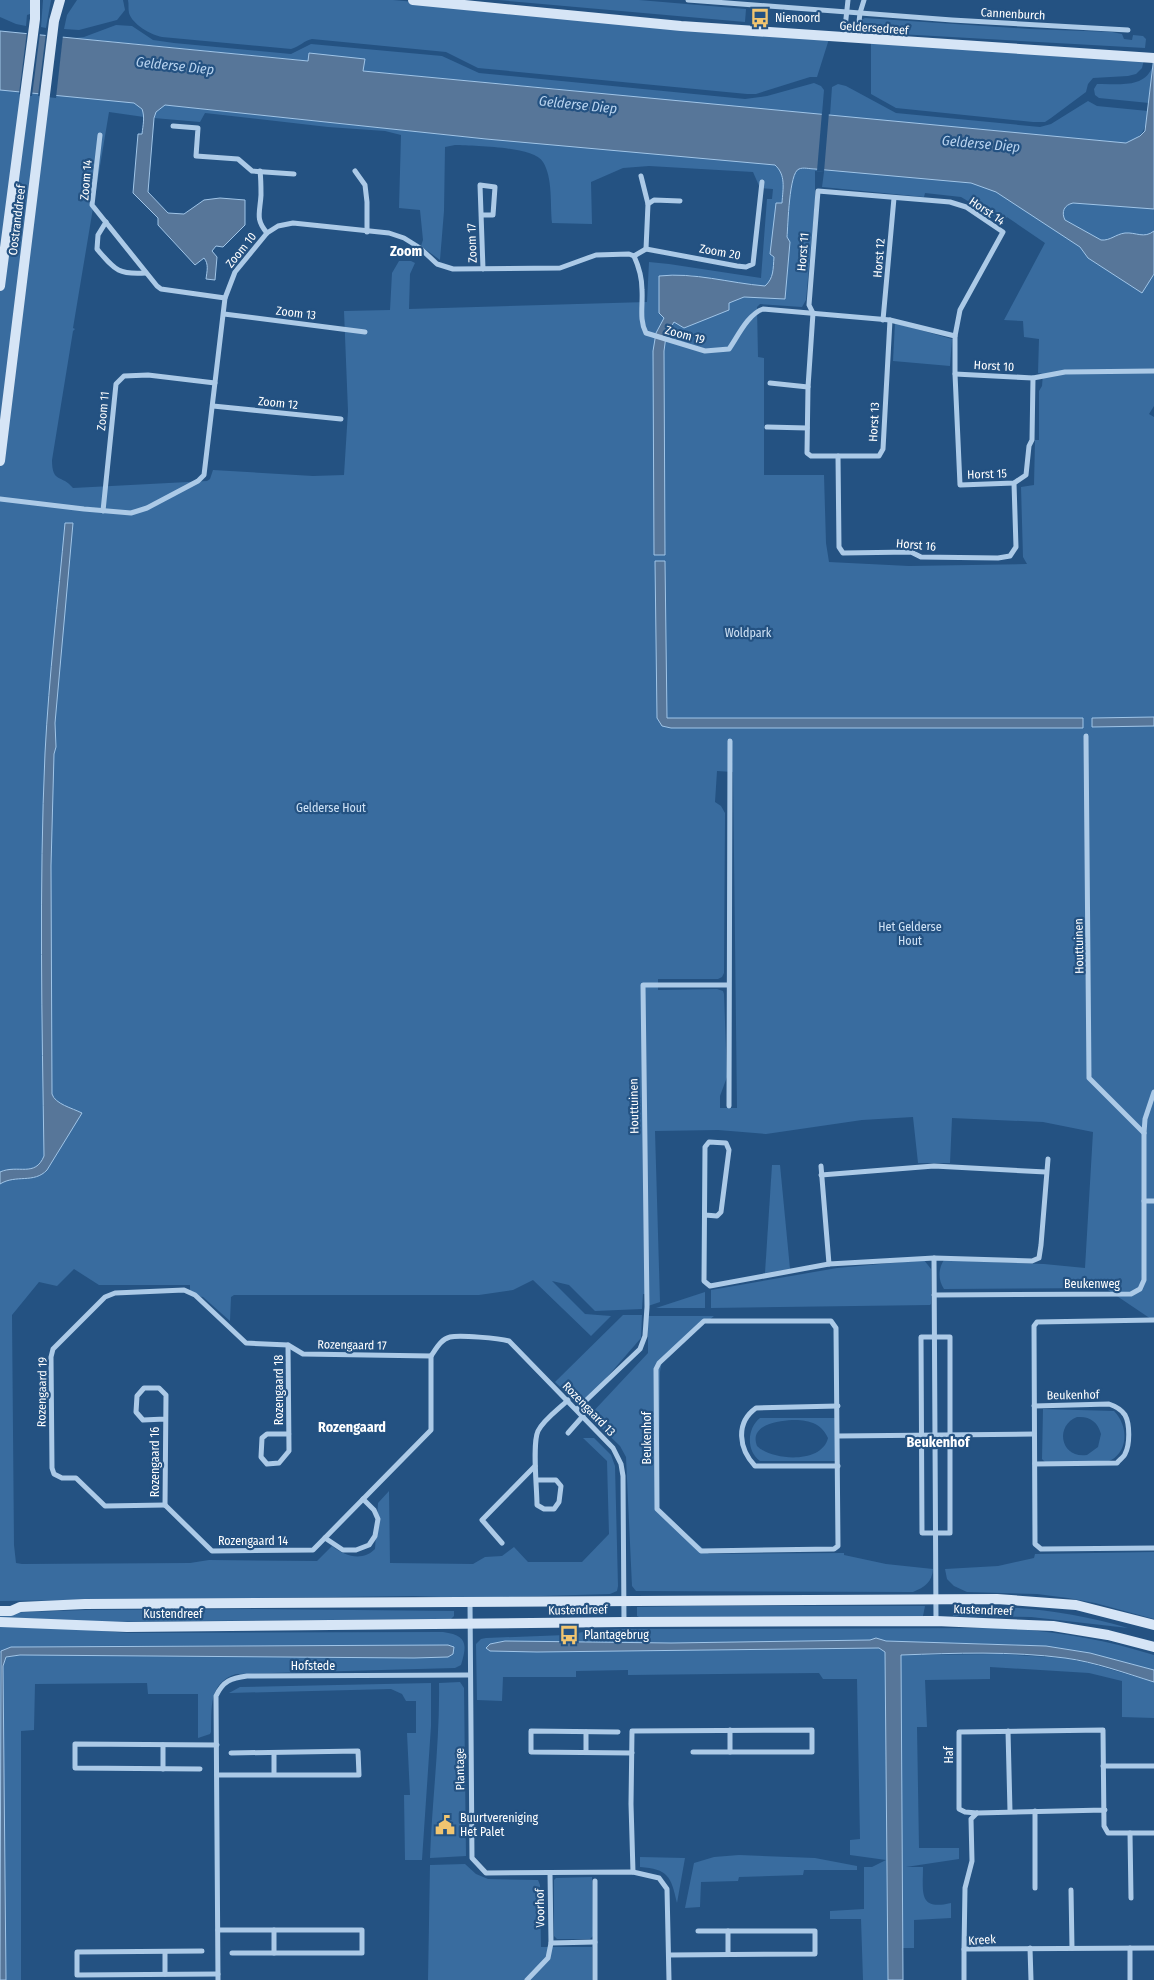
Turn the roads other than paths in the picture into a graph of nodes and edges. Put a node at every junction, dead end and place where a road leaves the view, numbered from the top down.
1 (35, 0) edge
2 (40, 0) edge
3 (55, 0) edge
4 (60, 0) edge
5 (413, 0) edge
6 (472, 0) edge
7 (688, 0) edge
8 (848, 0) edge
9 (864, 0) edge
10 (846, 13) junction
11 (860, 13) junction
12 (35, 16) junction
13 (55, 17) junction
14 (1128, 30) dead end
15 (844, 35) junction
16 (857, 36) junction
17 (1154, 52) edge
18 (1139, 54) junction
19 (1154, 58) edge
20 (172, 126) dead end
21 (100, 136) dead end
22 (260, 171) junction
23 (355, 171) dead end
24 (294, 174) dead end
25 (641, 176) dead end
26 (762, 182) dead end
27 (818, 191) joint
28 (894, 198) junction
29 (680, 202) dead end
30 (648, 204) junction
31 (480, 215) junction
32 (106, 222) junction
33 (367, 232) junction
34 (267, 233) junction
35 (646, 248) junction
36 (634, 256) junction
37 (483, 269) junction
38 (146, 274) junction
39 (0, 286) edge
40 (225, 298) junction
41 (813, 313) junction
42 (224, 314) junction
43 (886, 320) junction
44 (365, 332) dead end
45 (956, 336) junction
46 (1154, 371) edge
47 (955, 374) junction
48 (1034, 378) junction
49 (215, 383) junction
50 (770, 383) dead end
51 (808, 387) junction
52 (213, 406) junction
53 (341, 419) dead end
54 (767, 427) dead end
55 (806, 428) junction
56 (811, 456) joint
57 (838, 456) junction
58 (0, 461) edge
59 (1014, 483) junction
60 (0, 499) edge
61 (103, 511) junction
62 (1086, 736) dead end
63 (730, 741) dead end
64 (728, 985) junction
65 (1154, 1092) edge
66 (729, 1106) dead end
67 (1144, 1133) junction
68 (1048, 1159) dead end
69 (821, 1166) dead end
70 (1046, 1172) junction
71 (821, 1175) junction
72 (1144, 1201) junction
73 (1154, 1201) edge
74 (705, 1215) junction
75 (934, 1258) junction
76 (829, 1264) junction
77 (934, 1295) junction
78 (1154, 1320) edge
79 (934, 1337) junction
80 (246, 1343) joint
81 (288, 1345) junction
82 (431, 1356) junction
83 (568, 1400) junction
84 (838, 1406) junction
85 (1034, 1406) junction
86 (577, 1409) junction
87 (583, 1416) junction
88 (165, 1419) junction
89 (568, 1433) dead end
90 (289, 1434) junction
91 (1034, 1434) junction
92 (935, 1435) junction
93 (950, 1435) junction
94 (838, 1436) junction
95 (921, 1436) junction
96 (1035, 1464) junction
97 (535, 1466) junction
98 (838, 1466) junction
99 (537, 1480) junction
100 (363, 1499) junction
101 (165, 1505) junction
102 (937, 1534) junction
103 (325, 1538) junction
104 (502, 1543) dead end
105 (1154, 1548) edge
106 (936, 1599) junction
107 (624, 1600) junction
108 (470, 1602) junction
109 (0, 1605) edge
110 (20, 1607) junction
111 (0, 1611) edge
112 (936, 1621) junction
113 (0, 1622) edge
114 (624, 1622) junction
115 (469, 1624) junction
116 (1154, 1624) edge
117 (1154, 1647) edge
118 (469, 1675) junction
119 (730, 1730) junction
120 (1008, 1731) junction
121 (586, 1732) junction
122 (618, 1732) dead end
123 (163, 1745) junction
124 (217, 1745) junction
125 (232, 1752) dead end
126 (586, 1752) junction
127 (693, 1752) dead end
128 (730, 1752) junction
129 (274, 1753) junction
130 (632, 1753) junction
131 (1103, 1766) junction
132 (1154, 1766) edge
133 (163, 1769) junction
134 (200, 1769) dead end
135 (274, 1774) junction
136 (217, 1775) junction
137 (1105, 1810) junction
138 (1010, 1811) junction
139 (1035, 1811) junction
140 (976, 1813) junction
141 (1130, 1833) junction
142 (1154, 1833) edge
143 (633, 1872) junction
144 (550, 1873) junction
145 (595, 1881) dead end
146 (1035, 1888) dead end
147 (1071, 1890) dead end
148 (1130, 1898) dead end
149 (218, 1930) junction
150 (274, 1930) junction
151 (698, 1931) dead end
152 (728, 1931) junction
153 (595, 1942) junction
154 (551, 1943) junction
155 (1030, 1948) junction
156 (1072, 1948) junction
157 (1130, 1948) junction
158 (1154, 1948) edge
159 (964, 1949) junction
160 (202, 1951) dead end
161 (165, 1952) junction
162 (232, 1953) dead end
163 (274, 1953) junction
164 (728, 1954) junction
165 (669, 1955) junction
166 (165, 1974) junction
167 (218, 1977) edge
168 (527, 1980) edge
169 (595, 1980) edge
170 (669, 1980) edge
171 (964, 1980) edge
172 (1031, 1980) edge
173 (1130, 1980) edge

1 - 12 main road, Oostranddreef
2 - 12 main road, Oostranddreef
3 - 13 main road, Oostranddreef
4 - 13 main road, Oostranddreef
5 - 15 main road, Geldersedreef
6 - 15 main road, Geldersedreef
7 - 10 street, Cannenburch
8 - 10 street
9 - 11 street
10 - 11 street, Cannenburch
10 - 15 street
11 - 14 street, Cannenburch
11 - 16 street
12 - 39 main road, Oostranddreef
13 - 58 main road, Oostranddreef
15 - 16 main road, Geldersedreef
16 - 18 main road, Geldersedreef
17 - 18 main road, Geldersedreef
18 - 19 main road, Geldersedreef
20 - 22 street
21 - 32 street, Zoom 14
22 - 24 street
22 - 34 street
23 - 33 street
25 - 30 street
26 - 35 street, Zoom 20
27 - 28 street, Horst 14
27 - 41 street, Horst 11
28 - 43 street, Horst 12
28 - 45 street, Horst 14
29 - 30 street
30 - 35 street
31 - 31 street, Zoom 17
31 - 37 street, Zoom 17
32 - 38 street, Zoom 14
32 - 38 street
33 - 34 street, Zoom 10
33 - 37 street, Zoom 10
34 - 40 street, Zoom 10
35 - 36 street
36 - 37 street, Zoom 10
36 - 41 street, Zoom 19
38 - 40 street, Zoom 14
40 - 42 street, Zoom 10
41 - 43 street
41 - 51 street, Horst 11
42 - 44 street, Zoom 13
42 - 49 street, Zoom 10
43 - 45 street
43 - 57 street, Horst 13
45 - 47 street, Horst 10
46 - 48 street, Horst 10
47 - 48 street, Horst 10
47 - 59 street, Horst 15
48 - 59 street, Horst 15
49 - 52 street, Zoom 10
49 - 61 street, Zoom 11
50 - 51 street
51 - 55 street, Horst 11
52 - 53 street, Zoom 12
52 - 61 street, Zoom 10
54 - 55 street
55 - 56 street, Horst 11
56 - 57 street, Horst 13
57 - 59 street, Horst 16
60 - 61 street, Zoom 10
62 - 67 street, Houttuinen
63 - 64 street
64 - 66 street
64 - 86 street, Houttuinen
65 - 67 street, Beukenweg
67 - 72 street, Beukenweg
68 - 70 street
69 - 71 street
70 - 71 street
70 - 75 street
71 - 76 street
72 - 73 street
72 - 77 street, Beukenweg
74 - 74 street
74 - 76 street
75 - 76 street
75 - 77 street
77 - 79 street
78 - 85 street, Beukenhof
79 - 92 street
79 - 93 street
79 - 95 street
80 - 81 street, Rozengaard 17
80 - 101 street, Rozengaard 19
81 - 82 street, Rozengaard 17
81 - 90 street, Rozengaard 18
82 - 83 street, Rozengaard 13
82 - 100 street, Rozengaard 14
83 - 86 street, Rozengaard 13
83 - 97 street
84 - 94 street, Beukenhof
84 - 98 street
84 - 98 street, Beukenhof
85 - 91 street, Beukenhof
85 - 96 street, Beukenhof
86 - 87 street, Rozengaard 13
87 - 89 street
87 - 107 street, Rozengaard 13
88 - 88 street, Rozengaard 16
88 - 101 street, Rozengaard 16
90 - 90 street, Rozengaard 18
91 - 93 street
91 - 96 street, Beukenhof
92 - 93 street
92 - 95 street
92 - 102 street
93 - 102 street
94 - 95 street
94 - 98 street, Beukenhof
95 - 102 street
96 - 105 street, Beukenhof
97 - 99 street
97 - 104 street
99 - 99 street
100 - 103 street, Rozengaard 14
100 - 103 street
101 - 103 street, Rozengaard 14
102 - 106 street
106 - 107 main road, Kustendreef
106 - 112 street
106 - 116 main road, Kustendreef
107 - 108 main road, Kustendreef
107 - 114 street, Rozengaard 13
108 - 110 main road, Kustendreef
108 - 115 street, Plantage
109 - 110 main road, Kustendreef
110 - 111 main road, Kustendreef
112 - 114 main road, Kustendreef
112 - 117 main road, Kustendreef
113 - 115 main road, Kustendreef
114 - 115 main road, Kustendreef
115 - 118 street, Plantage
118 - 124 street, Hofstede
118 - 144 street, Plantage
119 - 128 street
119 - 128 street
119 - 130 street
120 - 131 street, Haf
120 - 138 street
120 - 140 street, Haf
121 - 122 street
121 - 126 street
121 - 126 street
123 - 124 street
123 - 133 street
123 - 133 street
124 - 136 street, Hofstede
125 - 129 street
126 - 130 street
127 - 128 street
129 - 135 street
129 - 135 street
130 - 143 street
131 - 132 street
131 - 137 street, Haf
133 - 134 street
135 - 136 street
136 - 149 street, Hofstede
137 - 139 street
137 - 141 street, Haf
138 - 139 street
138 - 140 street
139 - 146 street
140 - 159 street
141 - 142 street, Haf
141 - 148 street
143 - 144 street, Plantage
143 - 165 street, Plantage
144 - 154 street, Voorhof
145 - 153 street
147 - 156 street
149 - 150 street
149 - 167 street, Hofstede
150 - 163 street
150 - 163 street
151 - 152 street
152 - 164 street
152 - 164 street
153 - 154 street, Voorhof
153 - 169 street
154 - 168 street, Voorhof
155 - 156 street, Kreek
155 - 159 street, Kreek
155 - 172 street
156 - 157 street, Kreek
157 - 158 street, Kreek
157 - 173 street
159 - 171 street, Kreek
160 - 161 street, Hofstede
161 - 166 street
161 - 166 street, Hofstede
162 - 163 street
164 - 165 street
165 - 170 street, Plantage
166 - 167 street, Hofstede

